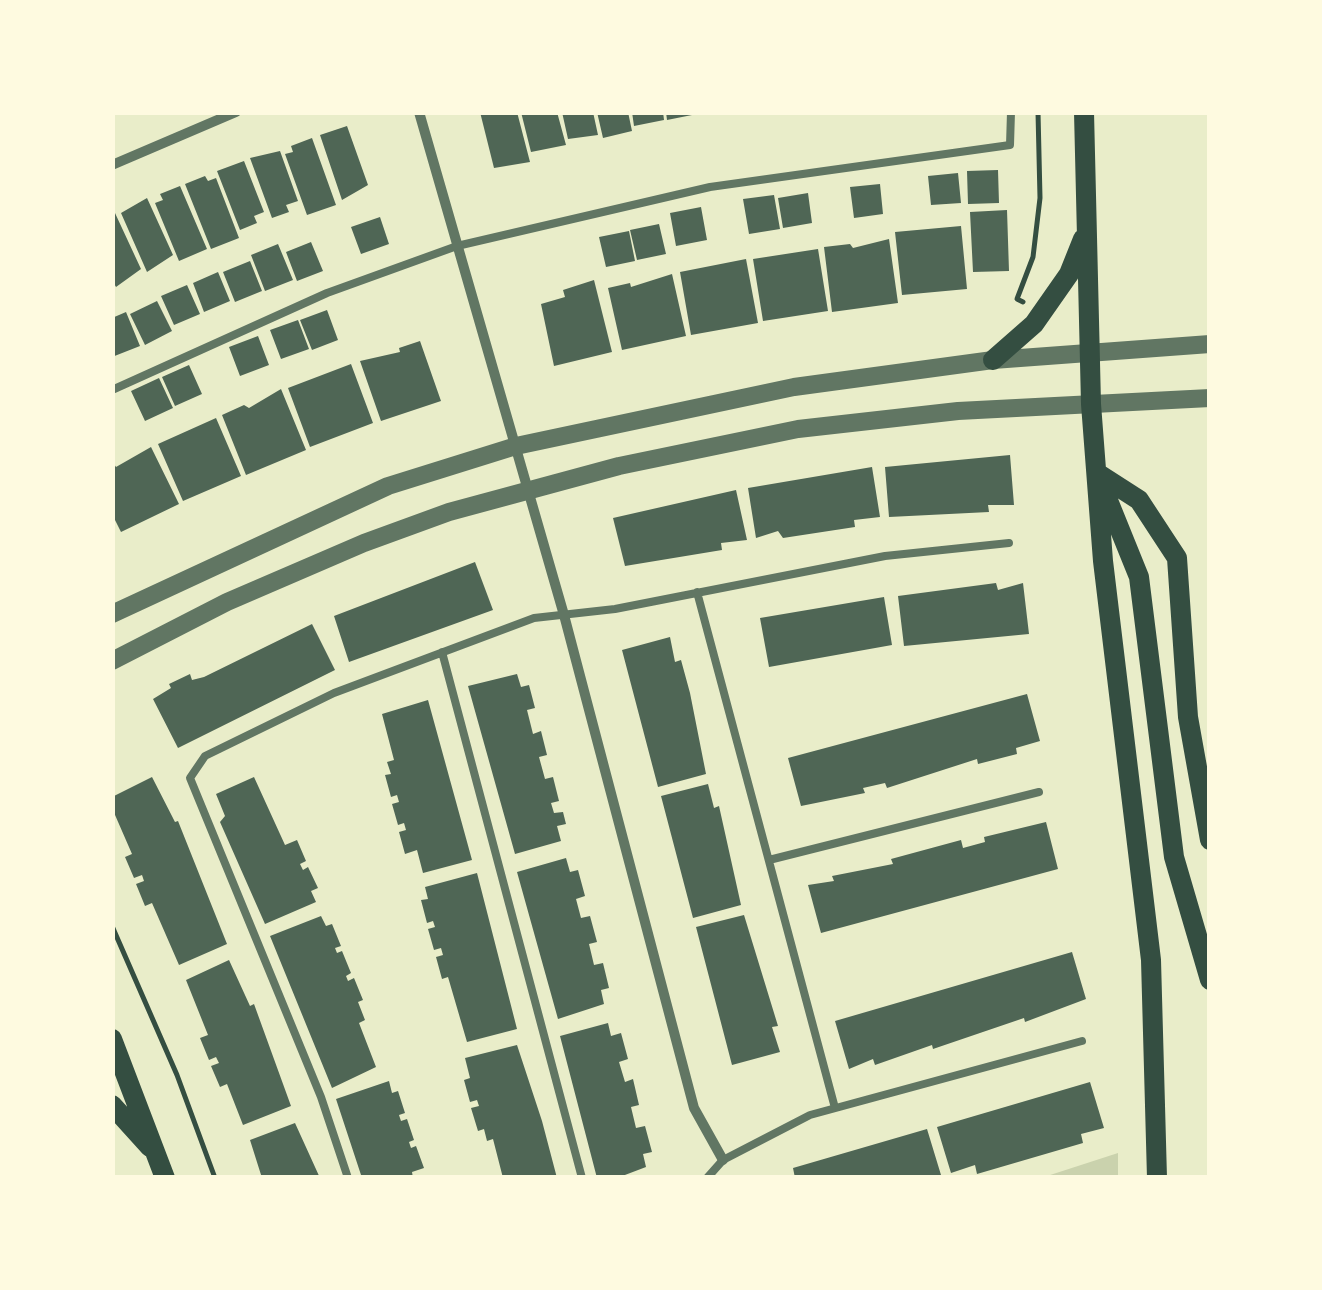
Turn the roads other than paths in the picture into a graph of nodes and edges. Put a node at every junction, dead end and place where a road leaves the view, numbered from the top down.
1 (236, 112) edge
2 (419, 112) edge
3 (1011, 112) edge
4 (1084, 112) edge
5 (112, 166) edge
6 (1086, 233) junction
7 (457, 246) junction
8 (1210, 344) edge
9 (1090, 352) junction
10 (993, 360) junction
11 (112, 390) edge
12 (1210, 398) edge
13 (1091, 404) junction
14 (516, 446) junction
15 (1097, 473) junction
16 (529, 490) junction
17 (1009, 543) dead end
18 (697, 592) junction
19 (112, 614) edge
20 (564, 614) junction
21 (442, 652) junction
22 (112, 661) edge
23 (1039, 792) dead end
24 (1210, 840) edge
25 (769, 860) junction
26 (1210, 980) edge
27 (112, 1039) edge
28 (1082, 1041) dead end
29 (112, 1106) edge
30 (835, 1108) junction
31 (158, 1156) junction
32 (723, 1160) junction
33 (165, 1178) edge
34 (348, 1178) edge
35 (582, 1178) edge
36 (707, 1178) edge
37 (1157, 1178) edge

1 - 5 street
2 - 7 street
3 - 7 lane
4 - 6 main road
6 - 9 main road
6 - 10 main road
7 - 11 lane
7 - 14 street
8 - 9 street
9 - 10 street
9 - 13 main road
10 - 14 street
12 - 13 street
13 - 15 main road
13 - 16 street
14 - 16 street
14 - 19 street
15 - 24 main road
15 - 26 main road
15 - 37 main road
16 - 20 street
16 - 22 street
17 - 18 lane
18 - 20 lane
18 - 25 lane
20 - 21 lane
20 - 32 street
21 - 34 lane
21 - 35 lane
23 - 25 lane
25 - 30 lane
27 - 31 main road
28 - 30 lane
29 - 31 main road
30 - 32 lane
31 - 33 main road
32 - 36 lane

